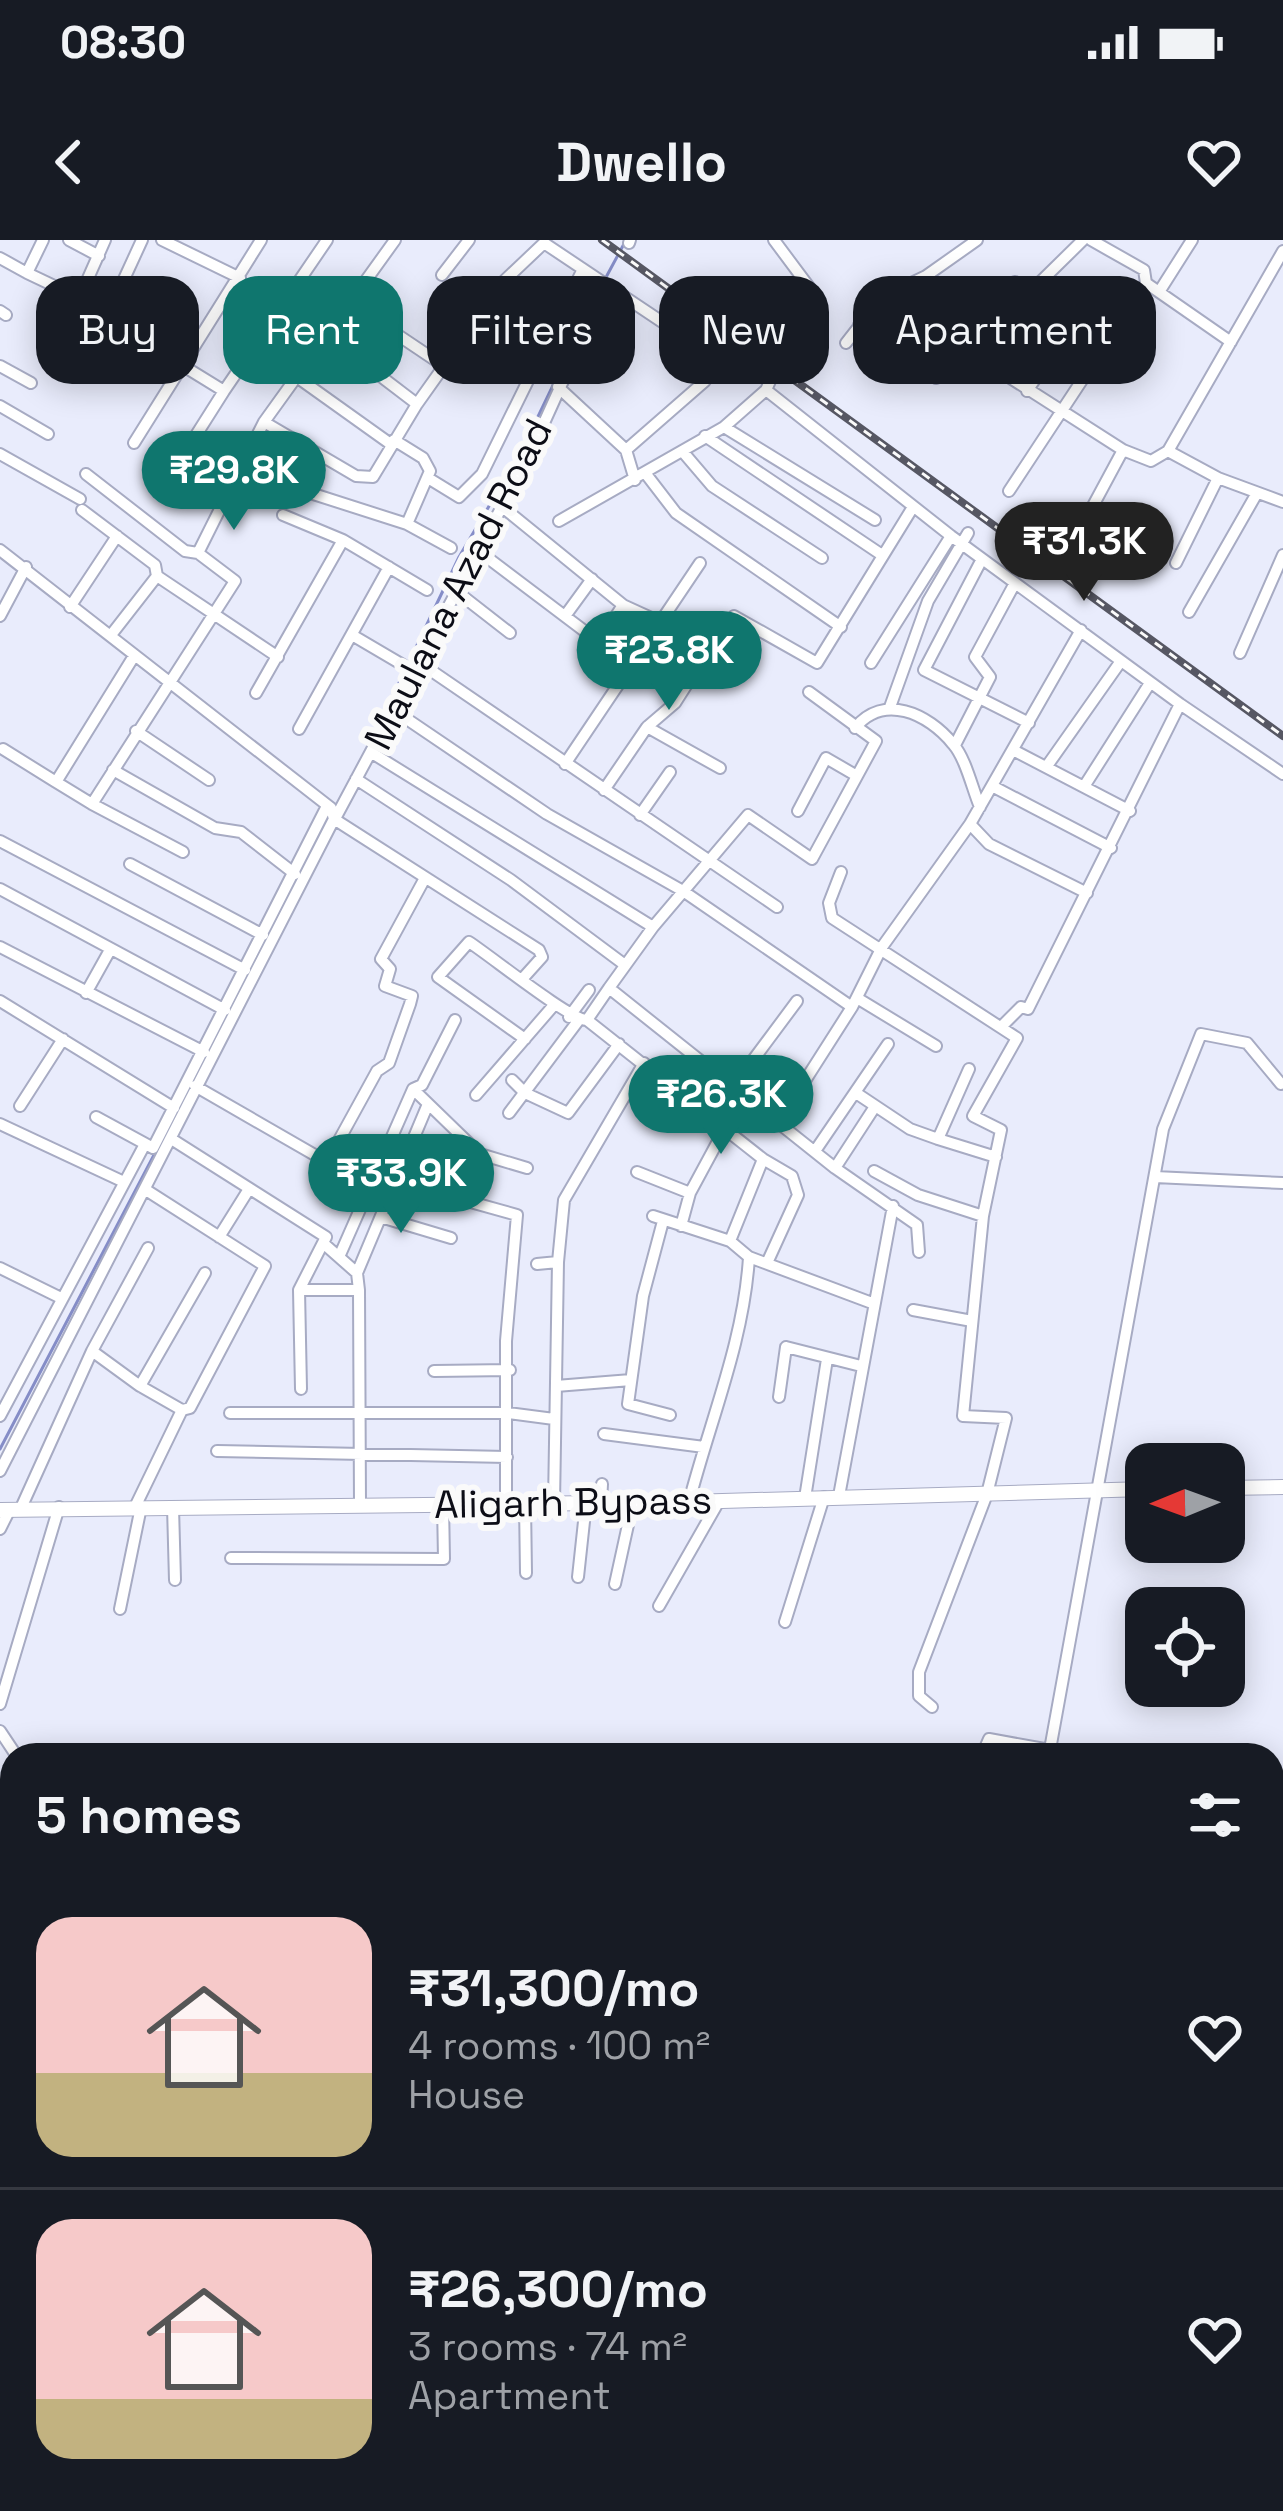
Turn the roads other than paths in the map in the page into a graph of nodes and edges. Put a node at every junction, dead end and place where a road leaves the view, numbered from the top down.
1 (43, 240) edge
2 (69, 240) edge
3 (105, 240) edge
4 (142, 240) edge
5 (162, 240) edge
6 (201, 240) edge
7 (243, 240) edge
8 (261, 240) edge
9 (327, 240) edge
10 (394, 240) edge
11 (469, 240) edge
12 (774, 240) edge
13 (977, 240) edge
14 (1087, 240) edge
15 (1192, 240) edge
16 (542, 242) edge
17 (1283, 251) edge
18 (254, 252) junction
19 (196, 254) junction
20 (99, 256) junction
21 (0, 259) edge
22 (583, 269) junction
23 (27, 273) junction
24 (442, 275) dead end
25 (90, 276) edge
26 (125, 276) edge
27 (236, 276) edge
28 (241, 276) edge
29 (367, 276) edge
30 (509, 276) edge
31 (592, 276) edge
32 (801, 276) edge
33 (922, 276) edge
34 (1048, 276) edge
35 (1145, 276) edge
36 (36, 278) edge
37 (1156, 290) edge
38 (1159, 292) junction
39 (635, 305) edge
40 (223, 306) edge
41 (853, 333) edge
42 (1231, 342) junction
43 (846, 343) dead end
44 (199, 344) edge
45 (0, 366) edge
46 (199, 376) edge
47 (31, 383) dead end
48 (174, 384) edge
49 (288, 384) edge
50 (307, 384) edge
51 (391, 384) edge
52 (431, 384) edge
53 (559, 384) edge
54 (702, 384) edge
55 (1017, 384) edge
56 (1032, 384) edge
57 (1077, 384) edge
58 (558, 387) junction
59 (766, 390) junction
60 (1027, 391) junction
61 (224, 392) junction
62 (417, 404) junction
63 (0, 406) edge
64 (1059, 410) junction
65 (264, 422) junction
66 (724, 427) junction
67 (48, 434) dead end
68 (705, 436) junction
69 (193, 440) dead end
70 (134, 443) dead end
71 (393, 443) junction
72 (626, 450) junction
73 (1123, 450) junction
74 (1168, 451) junction
75 (683, 452) junction
76 (0, 454) edge
77 (195, 469) dead end
78 (86, 474) dead end
79 (641, 477) junction
80 (428, 478) junction
81 (1218, 478) junction
82 (1009, 491) dead end
83 (307, 492) dead end
84 (228, 493) junction
85 (1257, 493) junction
86 (1283, 502) edge
87 (500, 505) junction
88 (913, 507) junction
89 (283, 515) dead end
90 (875, 520) dead end
91 (559, 521) dead end
92 (407, 524) junction
93 (117, 536) junction
94 (960, 537) junction
95 (343, 540) junction
96 (1073, 543) dead end
97 (452, 548) dead end
98 (476, 549) junction
99 (0, 550) edge
100 (198, 553) junction
101 (882, 554) junction
102 (1283, 554) edge
103 (822, 558) dead end
104 (982, 559) junction
105 (700, 563) dead end
106 (1176, 563) dead end
107 (26, 567) junction
108 (389, 567) junction
109 (157, 576) junction
110 (592, 579) junction
111 (1015, 583) junction
112 (427, 590) dead end
113 (456, 591) junction
114 (623, 605) junction
115 (70, 607) junction
116 (2, 608) edge
117 (1189, 612) dead end
118 (213, 615) junction
119 (565, 616) junction
120 (734, 616) dead end
121 (658, 621) junction
122 (842, 627) junction
123 (1081, 630) junction
124 (511, 633) dead end
125 (111, 635) junction
126 (352, 635) junction
127 (1240, 653) dead end
128 (134, 656) junction
129 (278, 657) junction
130 (703, 659) junction
131 (1121, 661) junction
132 (420, 663) junction
133 (871, 663) dead end
134 (403, 665) dead end
135 (733, 680) dead end
136 (1150, 683) junction
137 (168, 684) junction
138 (809, 692) dead end
139 (256, 693) dead end
140 (979, 698) junction
141 (1180, 704) junction
142 (890, 707) junction
143 (395, 711) junction
144 (1029, 723) junction
145 (647, 727) junction
146 (855, 728) junction
147 (299, 729) dead end
148 (136, 731) junction
149 (955, 745) junction
150 (3, 749) dead end
151 (1013, 750) junction
152 (372, 753) junction
153 (565, 764) junction
154 (1046, 766) junction
155 (720, 768) dead end
156 (113, 770) junction
157 (670, 772) dead end
158 (1283, 774) edge
159 (857, 776) junction
160 (356, 778) junction
161 (208, 780) dead end
162 (56, 782) junction
163 (1085, 784) junction
164 (992, 786) junction
165 (604, 790) junction
166 (92, 804) junction
167 (980, 807) junction
168 (798, 811) dead end
169 (1130, 811) junction
170 (333, 812) junction
171 (640, 815) junction
172 (970, 824) junction
173 (0, 841) edge
174 (1111, 848) junction
175 (184, 852) dead end
176 (130, 864) dead end
177 (712, 864) junction
178 (841, 872) dead end
179 (295, 874) junction
180 (425, 878) junction
181 (0, 890) edge
182 (683, 891) junction
183 (1088, 893) junction
184 (777, 907) dead end
185 (653, 927) junction
186 (262, 935) junction
187 (0, 947) edge
188 (882, 947) junction
189 (110, 950) junction
190 (625, 965) junction
191 (245, 970) junction
192 (524, 977) junction
193 (609, 988) junction
194 (589, 990) dead end
195 (86, 993) junction
196 (797, 1000) dead end
197 (0, 1001) edge
198 (855, 1003) junction
199 (554, 1005) junction
200 (225, 1010) junction
201 (578, 1019) junction
202 (455, 1020) dead end
203 (1002, 1026) junction
204 (63, 1039) junction
205 (525, 1039) junction
206 (619, 1043) junction
207 (888, 1044) dead end
208 (936, 1046) dead end
209 (204, 1052) junction
210 (644, 1064) junction
211 (969, 1069) dead end
212 (512, 1080) dead end
213 (1281, 1084) edge
214 (195, 1086) junction
215 (734, 1087) junction
216 (413, 1089) junction
217 (525, 1093) junction
218 (856, 1093) junction
219 (476, 1095) dead end
220 (428, 1104) junction
221 (20, 1106) dead end
222 (174, 1108) junction
223 (874, 1108) junction
224 (509, 1113) dead end
225 (96, 1117) dead end
226 (0, 1124) edge
227 (778, 1124) junction
228 (724, 1130) junction
229 (938, 1138) junction
230 (173, 1140) junction
231 (145, 1144) junction
232 (815, 1151) junction
233 (996, 1157) junction
234 (763, 1159) junction
235 (526, 1168) dead end
236 (835, 1168) junction
237 (874, 1171) dead end
238 (637, 1172) dead end
239 (1155, 1177) junction
240 (124, 1182) junction
241 (1283, 1183) edge
242 (146, 1190) junction
243 (249, 1190) junction
244 (438, 1193) dead end
245 (690, 1193) junction
246 (892, 1206) junction
247 (983, 1216) junction
248 (384, 1219) junction
249 (681, 1226) junction
250 (219, 1237) junction
251 (451, 1238) dead end
252 (730, 1241) junction
253 (322, 1243) junction
254 (148, 1248) dead end
255 (919, 1252) dead end
256 (749, 1256) junction
257 (339, 1257) junction
258 (558, 1262) junction
259 (767, 1263) junction
260 (537, 1264) dead end
261 (0, 1268) edge
262 (205, 1273) dead end
263 (357, 1273) junction
264 (299, 1290) junction
265 (358, 1290) junction
266 (61, 1298) junction
267 (872, 1303) junction
268 (913, 1310) dead end
269 (972, 1321) junction
270 (92, 1351) junction
271 (826, 1359) junction
272 (861, 1366) junction
273 (510, 1370) junction
274 (434, 1371) dead end
275 (631, 1380) junction
276 (140, 1386) junction
277 (556, 1386) junction
278 (301, 1389) dead end
279 (779, 1397) dead end
280 (182, 1410) junction
281 (230, 1413) dead end
282 (508, 1413) junction
283 (359, 1414) junction
284 (670, 1415) dead end
285 (0, 1416) edge
286 (554, 1419) junction
287 (604, 1434) dead end
288 (704, 1447) junction
289 (217, 1451) dead end
290 (359, 1454) junction
291 (507, 1457) junction
292 (0, 1471) edge
293 (602, 1484) dead end
294 (1283, 1487) edge
295 (1245, 1488) edge
296 (1125, 1489) edge
297 (1094, 1490) junction
298 (987, 1493) junction
299 (831, 1497) junction
300 (805, 1498) junction
301 (719, 1501) junction
302 (633, 1502) junction
303 (689, 1502) junction
304 (554, 1503) junction
305 (593, 1503) junction
306 (443, 1504) junction
307 (506, 1504) junction
308 (525, 1504) junction
309 (360, 1505) junction
310 (59, 1507) junction
311 (138, 1507) junction
312 (173, 1507) junction
313 (10, 1509) edge
314 (0, 1529) edge
315 (231, 1558) dead end
316 (526, 1573) dead end
317 (578, 1577) dead end
318 (175, 1580) dead end
319 (615, 1584) dead end
320 (659, 1606) dead end
321 (120, 1609) dead end
322 (785, 1622) dead end
323 (0, 1704) edge
324 (932, 1707) dead end
325 (1051, 1743) edge

1 - 23 street
2 - 20 street
3 - 20 street
4 - 26 street
5 - 19 street
6 - 19 street
7 - 18 street
8 - 18 street
9 - 61 street
10 - 29 street
11 - 24 street
12 - 32 street
13 - 33 street
14 - 34 street
14 - 35 street
15 - 38 street
16 - 22 street
16 - 30 street
17 - 42 street
18 - 28 street
19 - 27 street
20 - 25 street
21 - 23 street
22 - 31 street
22 - 80 street
23 - 36 street
37 - 38 street
38 - 42 street
39 - 59 street
40 - 44 street
41 - 43 street
42 - 74 street
45 - 47 street
46 - 61 street
48 - 70 street
49 - 65 street
50 - 71 street
51 - 62 street
52 - 62 street
53 - 58 street, Maulana Azad Road
54 - 72 street
55 - 60 street
56 - 60 street
57 - 64 street
58 - 72 street
58 - 87 street, Maulana Azad Road
59 - 66 street
59 - 88 street
60 - 64 street
61 - 69 street
62 - 71 street
63 - 67 street
64 - 73 street
64 - 82 street
65 - 71 street
65 - 84 street
66 - 68 street
66 - 90 street
68 - 75 street
68 - 101 street
71 - 80 street
72 - 79 street
73 - 74 street
73 - 96 street
74 - 81 street
75 - 79 street
75 - 103 street
76 - 93 street
77 - 84 street
78 - 100 street
79 - 91 street
79 - 122 street
80 - 92 street
81 - 85 street
81 - 106 street
83 - 92 street
84 - 100 street
85 - 86 street
85 - 117 street
87 - 98 street, Maulana Azad Road
87 - 110 street
88 - 94 street
88 - 101 street
89 - 95 street
92 - 97 street
93 - 109 street
93 - 115 street
94 - 104 street
94 - 133 street
94 - 142 street
95 - 108 street
95 - 129 street
98 - 113 street, Maulana Azad Road
98 - 119 street
99 - 107 street
100 - 118 street
101 - 122 street
102 - 127 street
104 - 111 street
104 - 140 street
105 - 121 street
107 - 115 street
107 - 116 street
108 - 112 street
108 - 126 street
109 - 118 street
109 - 125 street
110 - 114 street
110 - 119 street
111 - 123 street
111 - 140 street
113 - 124 street
113 - 132 street, Maulana Azad Road
114 - 119 street
114 - 121 street
115 - 125 street
118 - 129 street
118 - 137 street
120 - 122 street
121 - 130 street
121 - 153 street
123 - 131 street
123 - 144 street
125 - 128 street
126 - 134 street
126 - 147 street
128 - 137 street
128 - 162 street
129 - 139 street
130 - 135 street
130 - 145 street
131 - 136 street
131 - 154 street
132 - 143 street, Maulana Azad Road
132 - 153 street
136 - 141 street
136 - 163 street
137 - 148 street
137 - 170 street
138 - 146 street
140 - 144 street
140 - 149 street
141 - 158 street
141 - 169 street
142 - 146 street
142 - 149 street
143 - 152 street, Maulana Azad Road
143 - 182 street
144 - 151 street
145 - 155 street
145 - 165 street
146 - 159 street
148 - 156 street
148 - 161 street
149 - 167 street
150 - 162 street
151 - 154 street
151 - 164 street
152 - 160 street, Maulana Azad Road
152 - 185 street
153 - 165 street
154 - 163 street
156 - 166 street
156 - 179 street
157 - 171 street
159 - 168 street
159 - 177 street
160 - 170 street, Maulana Azad Road
160 - 190 street
162 - 166 street
163 - 169 street
164 - 167 street
164 - 174 street
165 - 171 street
166 - 175 street
167 - 172 street
169 - 174 street
170 - 179 street
170 - 180 street
170 - 214 street
171 - 177 street
172 - 183 street
172 - 188 street
173 - 191 street
174 - 183 street
176 - 186 street
177 - 182 street
177 - 184 street
178 - 188 street
179 - 186 street
180 - 192 street
180 - 214 street
181 - 189 street
182 - 185 street
182 - 198 street
183 - 203 street
185 - 190 street
186 - 191 street
187 - 195 street
188 - 198 street
188 - 203 street
189 - 195 street
189 - 200 street
190 - 193 street
191 - 200 street
192 - 199 street
192 - 205 street
193 - 201 street
193 - 215 street
194 - 201 street
195 - 209 street
196 - 215 street
197 - 204 street
198 - 208 street
198 - 227 street
199 - 201 street
199 - 205 street
200 - 209 street
201 - 206 street
201 - 217 street
202 - 216 street
203 - 233 street
204 - 221 street
204 - 222 street
205 - 219 street
206 - 210 street
206 - 217 street
207 - 218 street
209 - 222 street
210 - 228 street
210 - 258 street
211 - 229 street
212 - 217 street
213 - 239 street
214 - 230 street
215 - 227 street
216 - 220 street
216 - 257 street
217 - 224 street
218 - 223 street
218 - 232 street
220 - 235 street
220 - 248 street
222 - 231 street
223 - 229 street
223 - 236 street
225 - 231 street
226 - 240 street
227 - 232 street
228 - 234 street
228 - 245 street
229 - 233 street
230 - 242 street
230 - 243 street
231 - 240 street
232 - 236 street
233 - 247 street
234 - 252 street
234 - 259 street
236 - 246 street
237 - 247 street
238 - 245 street
239 - 241 street
239 - 297 street
240 - 266 street
242 - 250 street
242 - 292 street
243 - 250 street
243 - 253 street
244 - 273 street
245 - 249 street
246 - 255 street
246 - 267 street
247 - 269 street
248 - 251 street
248 - 263 street
249 - 252 street
249 - 275 street
250 - 280 street
252 - 256 street
253 - 257 street
253 - 264 street
254 - 270 street
256 - 259 street
256 - 288 street
257 - 263 street
258 - 260 street
258 - 277 street
259 - 267 street
261 - 266 street
262 - 276 street
263 - 265 street
264 - 265 street
264 - 278 street
265 - 283 street
266 - 285 street
267 - 272 street
268 - 269 street
269 - 298 street
270 - 276 street
270 - 313 street
271 - 272 street
271 - 279 street
271 - 300 street
272 - 299 street
273 - 274 street
273 - 282 street
275 - 277 street
275 - 284 street
276 - 280 street
277 - 286 street
280 - 311 street
281 - 283 street
282 - 283 street
282 - 286 street
282 - 291 street
283 - 290 street
286 - 304 street
287 - 288 street
288 - 303 street
289 - 290 street
290 - 291 street
290 - 309 street
291 - 307 street
293 - 305 street
294 - 295 main road
296 - 297 main road, Aligarh Bypass
297 - 298 main road, Aligarh Bypass
297 - 325 street
298 - 299 main road, Aligarh Bypass
298 - 324 street
299 - 300 main road, Aligarh Bypass
299 - 322 street
300 - 301 main road, Aligarh Bypass
301 - 303 main road, Aligarh Bypass
301 - 320 street
302 - 303 main road, Aligarh Bypass
302 - 305 main road, Aligarh Bypass
302 - 319 street
304 - 305 main road, Aligarh Bypass
304 - 308 main road, Aligarh Bypass
305 - 317 street
306 - 307 main road, Aligarh Bypass
306 - 309 main road, Aligarh Bypass
306 - 315 street
307 - 308 main road, Aligarh Bypass
308 - 316 street
309 - 312 main road, Aligarh Bypass
310 - 311 main road, Aligarh Bypass
310 - 313 main road, Aligarh Bypass
310 - 323 street
311 - 312 main road, Aligarh Bypass
311 - 321 street
312 - 318 street
313 - 314 street

